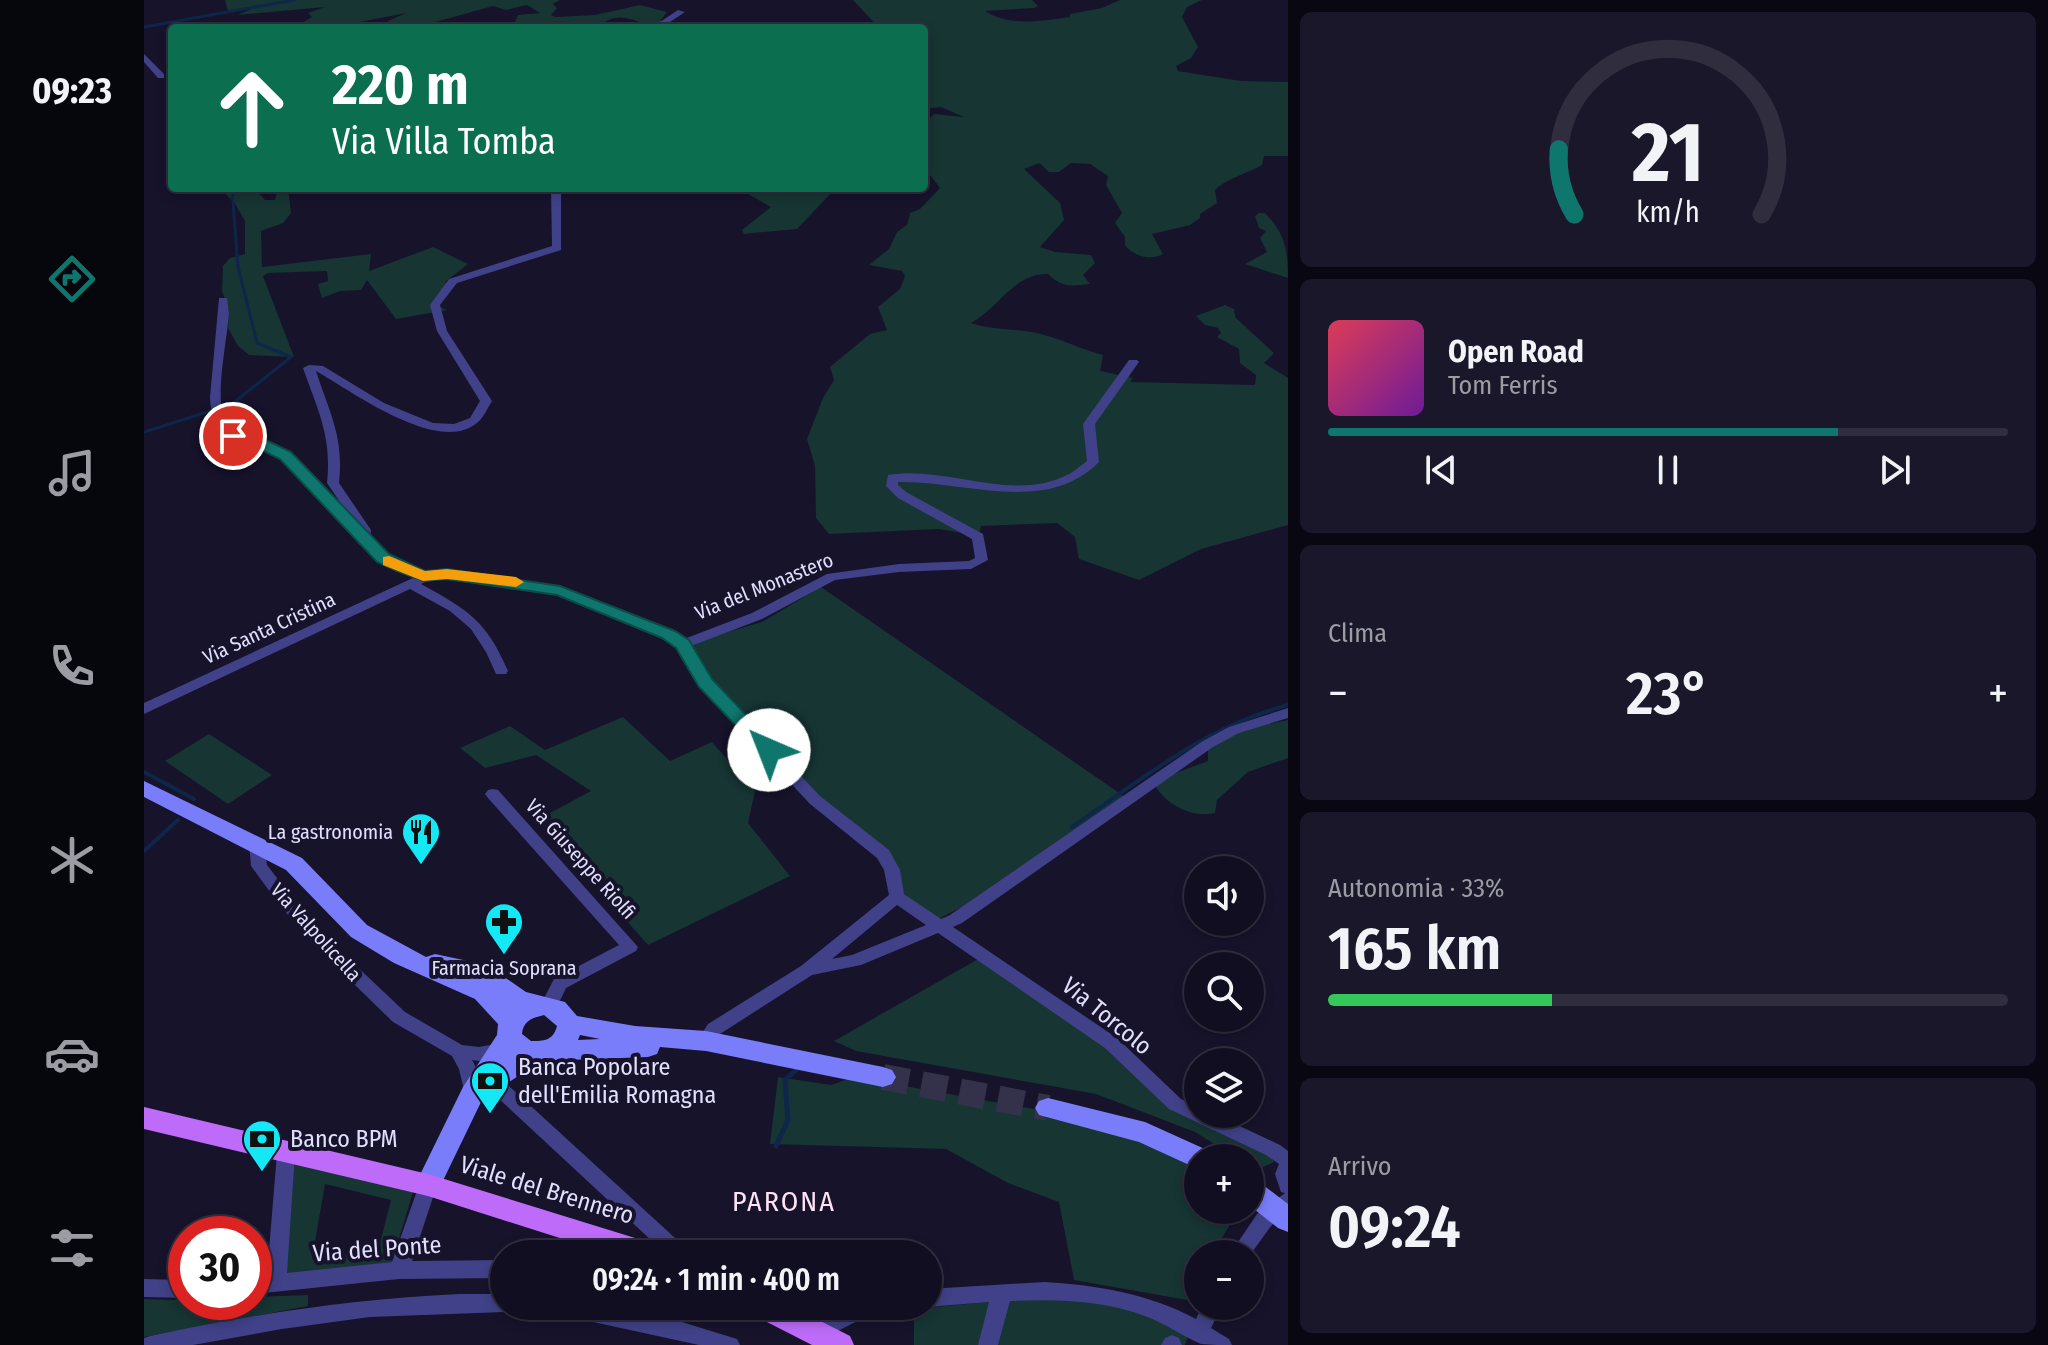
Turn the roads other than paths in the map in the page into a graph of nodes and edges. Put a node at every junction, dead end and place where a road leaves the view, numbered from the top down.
1 (681, 12) dead end
2 (662, 24) edge
3 (144, 57) edge
4 (161, 76) dead end
5 (556, 192) edge
6 (223, 300) dead end
7 (1133, 362) dead end
8 (364, 540) junction
9 (421, 578) junction
10 (683, 644) junction
11 (501, 671) dead end
12 (144, 709) edge
13 (1288, 713) edge
14 (144, 788) edge
15 (493, 794) dead end
16 (257, 843) junction
17 (897, 897) junction
18 (938, 929) junction
19 (414, 961) junction
20 (807, 970) junction
21 (546, 1006) junction
22 (570, 1024) junction
23 (507, 1036) junction
24 (697, 1041) junction
25 (458, 1051) junction
26 (542, 1052) junction
27 (883, 1077) tunnel mouth
28 (498, 1079) junction
29 (472, 1094) junction
30 (1048, 1108) tunnel mouth
31 (144, 1118) edge
32 (1184, 1151) edge
33 (286, 1153) junction
34 (1288, 1163) edge
35 (428, 1185) junction
36 (1288, 1186) edge
37 (1288, 1200) edge
38 (1276, 1220) edge
39 (603, 1240) edge
40 (664, 1240) edge
41 (1255, 1240) edge
42 (490, 1269) edge
43 (399, 1270) junction
44 (272, 1284) edge
45 (276, 1284) junction
46 (144, 1288) edge
47 (168, 1289) edge
48 (1002, 1292) junction
49 (942, 1297) edge
50 (490, 1303) edge
51 (629, 1320) edge
52 (791, 1320) edge
53 (851, 1320) edge
54 (1205, 1320) edge
55 (1200, 1331) junction
56 (829, 1339) edge
57 (150, 1345) edge
58 (730, 1345) edge
59 (988, 1345) edge
60 (1222, 1345) edge

1 - 2 street
3 - 4 street
5 - 8 street
6 - 8 street
7 - 10 street, Via del Monastero
8 - 9 street
9 - 10 street, Via del Monastero
9 - 11 street
9 - 12 street, Via Santa Cristina
10 - 17 street, Via del Monastero
13 - 18 street
14 - 16 main road
15 - 21 street, Via Giuseppe Riolfi
16 - 19 main road
16 - 25 street, Via Valpolicella
17 - 18 street, Via Torcolo
17 - 20 street
18 - 20 street
18 - 34 street, Via Torcolo
19 - 21 main road
19 - 23 main road
20 - 24 street
21 - 22 main road
21 - 23 main road
22 - 24 main road
22 - 26 main road
23 - 25 street
23 - 26 main road
23 - 29 main road, Viale del Brennero
24 - 26 main road
24 - 27 main road
25 - 29 street
26 - 28 main road
28 - 29 main road
28 - 40 street
29 - 35 main road, Viale del Brennero
30 - 32 main road
31 - 33 main road, Viale del Brennero
33 - 35 main road, Viale del Brennero
33 - 45 street
34 - 36 street, Via Torcolo
35 - 39 main road, Viale del Brennero
35 - 43 street
37 - 38 street
38 - 41 street
42 - 43 street, Via del Ponte
43 - 45 street, Via del Ponte
44 - 45 street, Via del Ponte
46 - 47 street
48 - 49 street
48 - 55 street
48 - 59 street
50 - 57 street
51 - 58 street
52 - 56 main road
53 - 56 street
54 - 55 street
55 - 60 street

